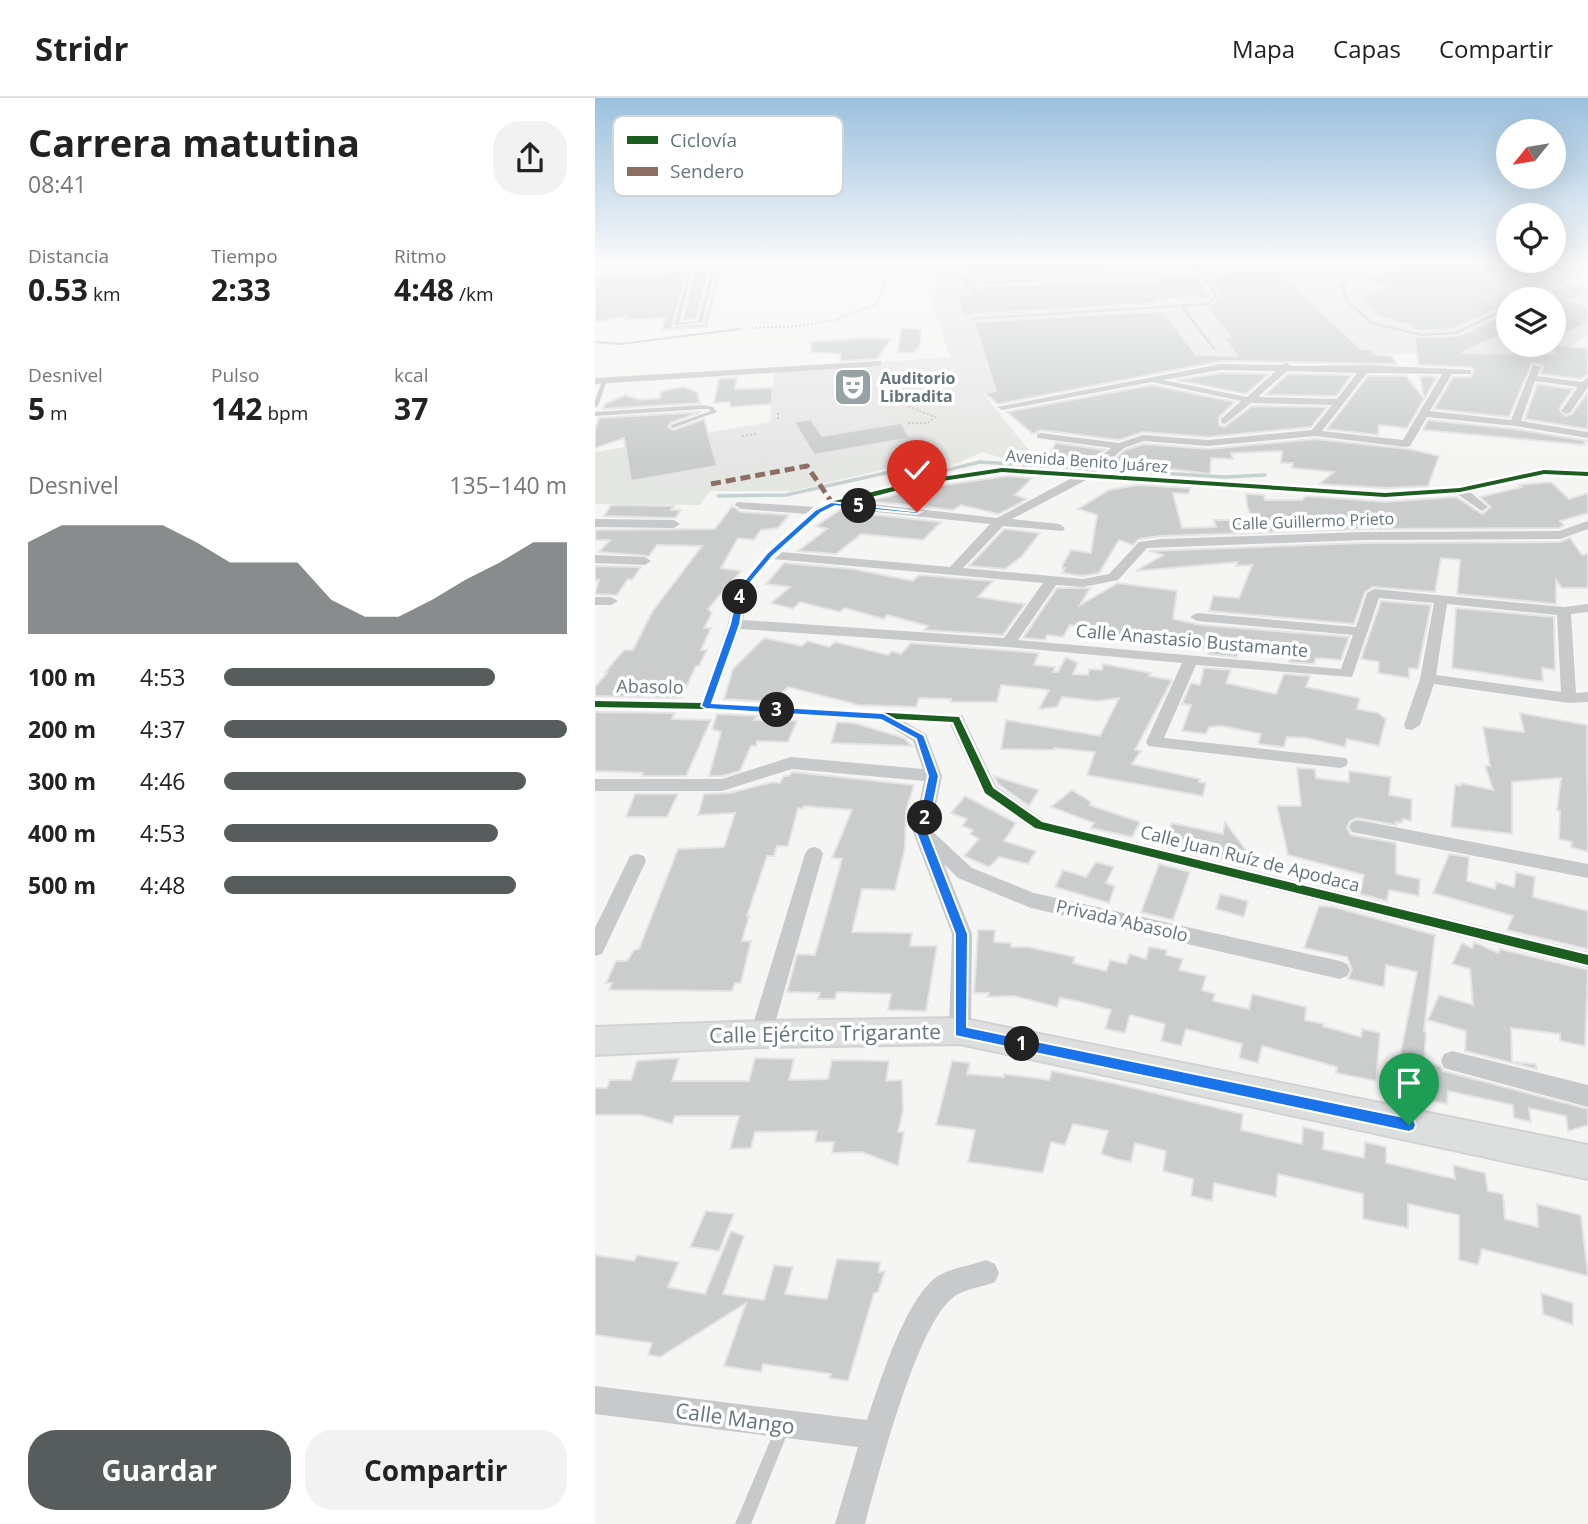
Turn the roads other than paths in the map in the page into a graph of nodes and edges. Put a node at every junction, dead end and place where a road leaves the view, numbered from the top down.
1 (735, 330) edge
2 (1199, 330) edge
3 (1399, 330) edge
4 (1462, 330) edge
5 (595, 342) edge
6 (1214, 349) dead end
7 (878, 363) dead end
8 (1287, 366) junction
9 (1536, 367) dead end
10 (1366, 368) junction
11 (1449, 371) junction
12 (1468, 372) dead end
13 (1531, 378) junction
14 (600, 380) edge
15 (1149, 381) junction
16 (1586, 383) edge
17 (1249, 400) junction
18 (1338, 402) junction
19 (595, 407) edge
20 (1002, 407) dead end
21 (1566, 411) dead end
22 (595, 414) edge
23 (1425, 414) junction
24 (1225, 421) dead end
25 (1515, 423) junction
26 (673, 426) dead end
27 (1315, 433) junction
28 (1588, 435) edge
29 (1041, 436) dead end
30 (1120, 446) junction
31 (1090, 471) junction
32 (1588, 474) edge
33 (1460, 490) junction
34 (834, 504) junction
35 (741, 505) dead end
36 (1482, 507) dead end
37 (818, 511) junction
38 (1001, 520) junction
39 (595, 523) edge
40 (674, 524) dead end
41 (1588, 525) edge
42 (1059, 528) dead end
43 (770, 555) junction
44 (595, 559) edge
45 (645, 561) dead end
46 (955, 569) junction
47 (1052, 580) junction
48 (1441, 598) junction
49 (595, 601) edge
50 (611, 601) dead end
51 (1588, 608) edge
52 (1564, 611) junction
53 (1196, 617) dead end
54 (735, 624) junction
55 (1361, 632) junction
56 (1008, 643) junction
57 (1190, 661) junction
58 (1427, 679) junction
59 (1588, 697) edge
60 (1569, 698) junction
61 (595, 704) edge
62 (706, 706) junction
63 (883, 716) junction
64 (956, 719) joint
65 (1412, 726) dead end
66 (1340, 762) dead end
67 (934, 776) junction
68 (595, 785) edge
69 (1358, 827) dead end
70 (922, 832) junction
71 (814, 854) dead end
72 (637, 861) dead end
73 (1588, 871) edge
74 (595, 948) edge
75 (1588, 960) edge
76 (1340, 970) dead end
77 (960, 1031) junction
78 (761, 1034) junction
79 (595, 1041) edge
80 (1452, 1061) dead end
81 (1588, 1096) edge
82 (1588, 1162) edge
83 (986, 1273) dead end
84 (595, 1400) edge
85 (783, 1426) junction
86 (875, 1436) junction
87 (743, 1524) edge
88 (850, 1524) edge

1 - 5 lane
2 - 6 lane
3 - 4 lane
7 - 14 street
8 - 10 street
8 - 15 street
8 - 17 street
9 - 13 street
10 - 11 street
10 - 18 street
11 - 12 street
11 - 23 street
13 - 16 street
13 - 25 street
14 - 19 lane
15 - 17 street
15 - 20 street
16 - 21 street
17 - 18 street
17 - 24 street
18 - 27 street
22 - 26 lane
23 - 25 street
23 - 27 street
25 - 28 street
27 - 30 street
29 - 30 street
30 - 31 street
31 - 33 street, Avenida Benito Juárez
31 - 34 street, Avenida Benito Juárez
31 - 38 street
32 - 33 street, Avenida Benito Juárez
33 - 36 street
34 - 37 street, Avenida Benito Juárez
34 - 38 street
35 - 37 street
37 - 43 street, Avenida Benito Juárez
38 - 42 street
38 - 46 street
39 - 40 street
41 - 47 street, Calle Guillermo Prieto
43 - 46 street, Calle Guillermo Prieto
43 - 54 street, Avenida Benito Juárez
44 - 45 street
46 - 47 street, Calle Guillermo Prieto
47 - 56 street
48 - 52 street, Calle Anastasio Bustamante
48 - 55 street, Calle Anastasio Bustamante
48 - 58 street
49 - 50 street
51 - 52 street, Calle Anastasio Bustamante
52 - 60 street
53 - 55 street
54 - 56 street, Calle Anastasio Bustamante
54 - 62 street, Avenida Benito Juárez
55 - 57 street, Calle Anastasio Bustamante
56 - 57 street, Calle Anastasio Bustamante
57 - 66 street
58 - 60 street
58 - 65 street
59 - 60 street
61 - 62 street, Abasolo
62 - 63 street, Abasolo
63 - 64 street, Abasolo
63 - 67 street
64 - 75 street, Calle Juan Ruíz de Apodaca
67 - 68 street
67 - 70 street
69 - 73 street
70 - 76 street, Privada Abasolo
70 - 77 street
71 - 78 street
72 - 74 street
77 - 78 main road, Calle Ejército Trigarante
77 - 82 main road, Calle Ejército Trigarante
78 - 79 main road, Calle Ejército Trigarante
80 - 81 street
83 - 86 street
84 - 85 street, Calle Mango
85 - 86 street, Calle Mango
85 - 87 lane
86 - 88 street

